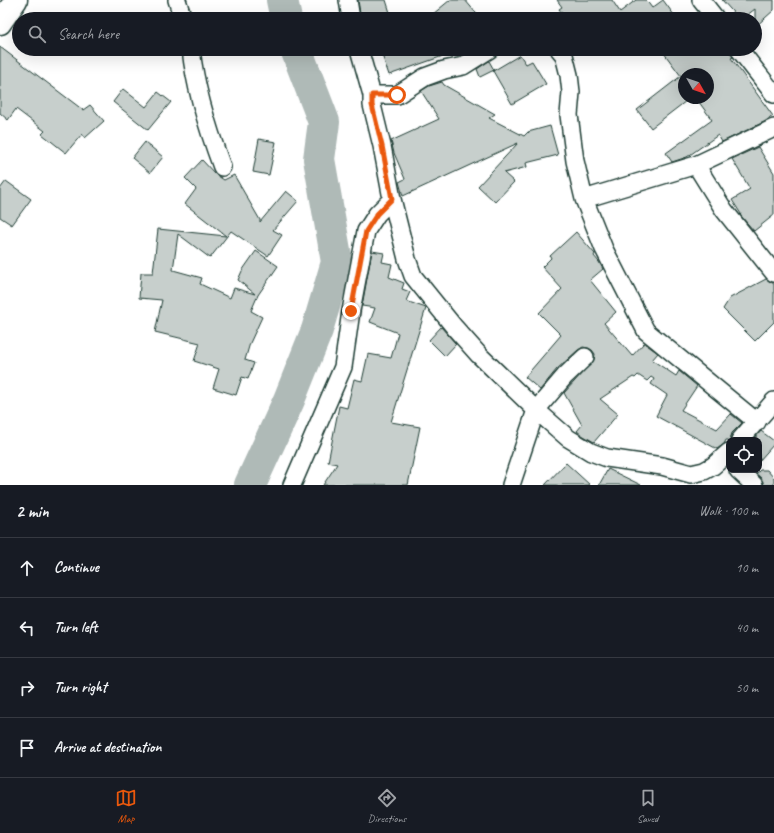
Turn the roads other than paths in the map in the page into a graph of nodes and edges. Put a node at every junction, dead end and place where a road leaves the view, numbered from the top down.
1 (177, 0) edge
2 (348, 0) edge
3 (701, 0) edge
4 (12, 2) edge
5 (181, 12) edge
6 (350, 12) edge
7 (710, 12) edge
8 (0, 23) edge
9 (192, 56) edge
10 (362, 56) edge
11 (479, 56) edge
12 (564, 56) edge
13 (744, 56) edge
14 (774, 94) edge
15 (372, 95) junction
16 (774, 128) edge
17 (696, 165) junction
18 (222, 168) dead end
19 (392, 199) junction
20 (584, 200) junction
21 (774, 273) edge
22 (585, 357) dead end
23 (774, 401) edge
24 (536, 410) junction
25 (757, 422) junction
26 (743, 437) edge
27 (726, 458) edge
28 (741, 473) edge
29 (292, 485) edge
30 (511, 485) edge
31 (754, 485) edge

1 - 5 street
2 - 6 street
3 - 7 street
4 - 8 highway
9 - 18 street
10 - 15 street
11 - 15 street
12 - 20 street
13 - 14 street
15 - 19 street
16 - 17 street
17 - 20 street
17 - 21 street
19 - 24 street
19 - 29 street
20 - 25 street
22 - 24 street
23 - 25 street
24 - 27 street
24 - 30 street
25 - 26 street
28 - 31 street

